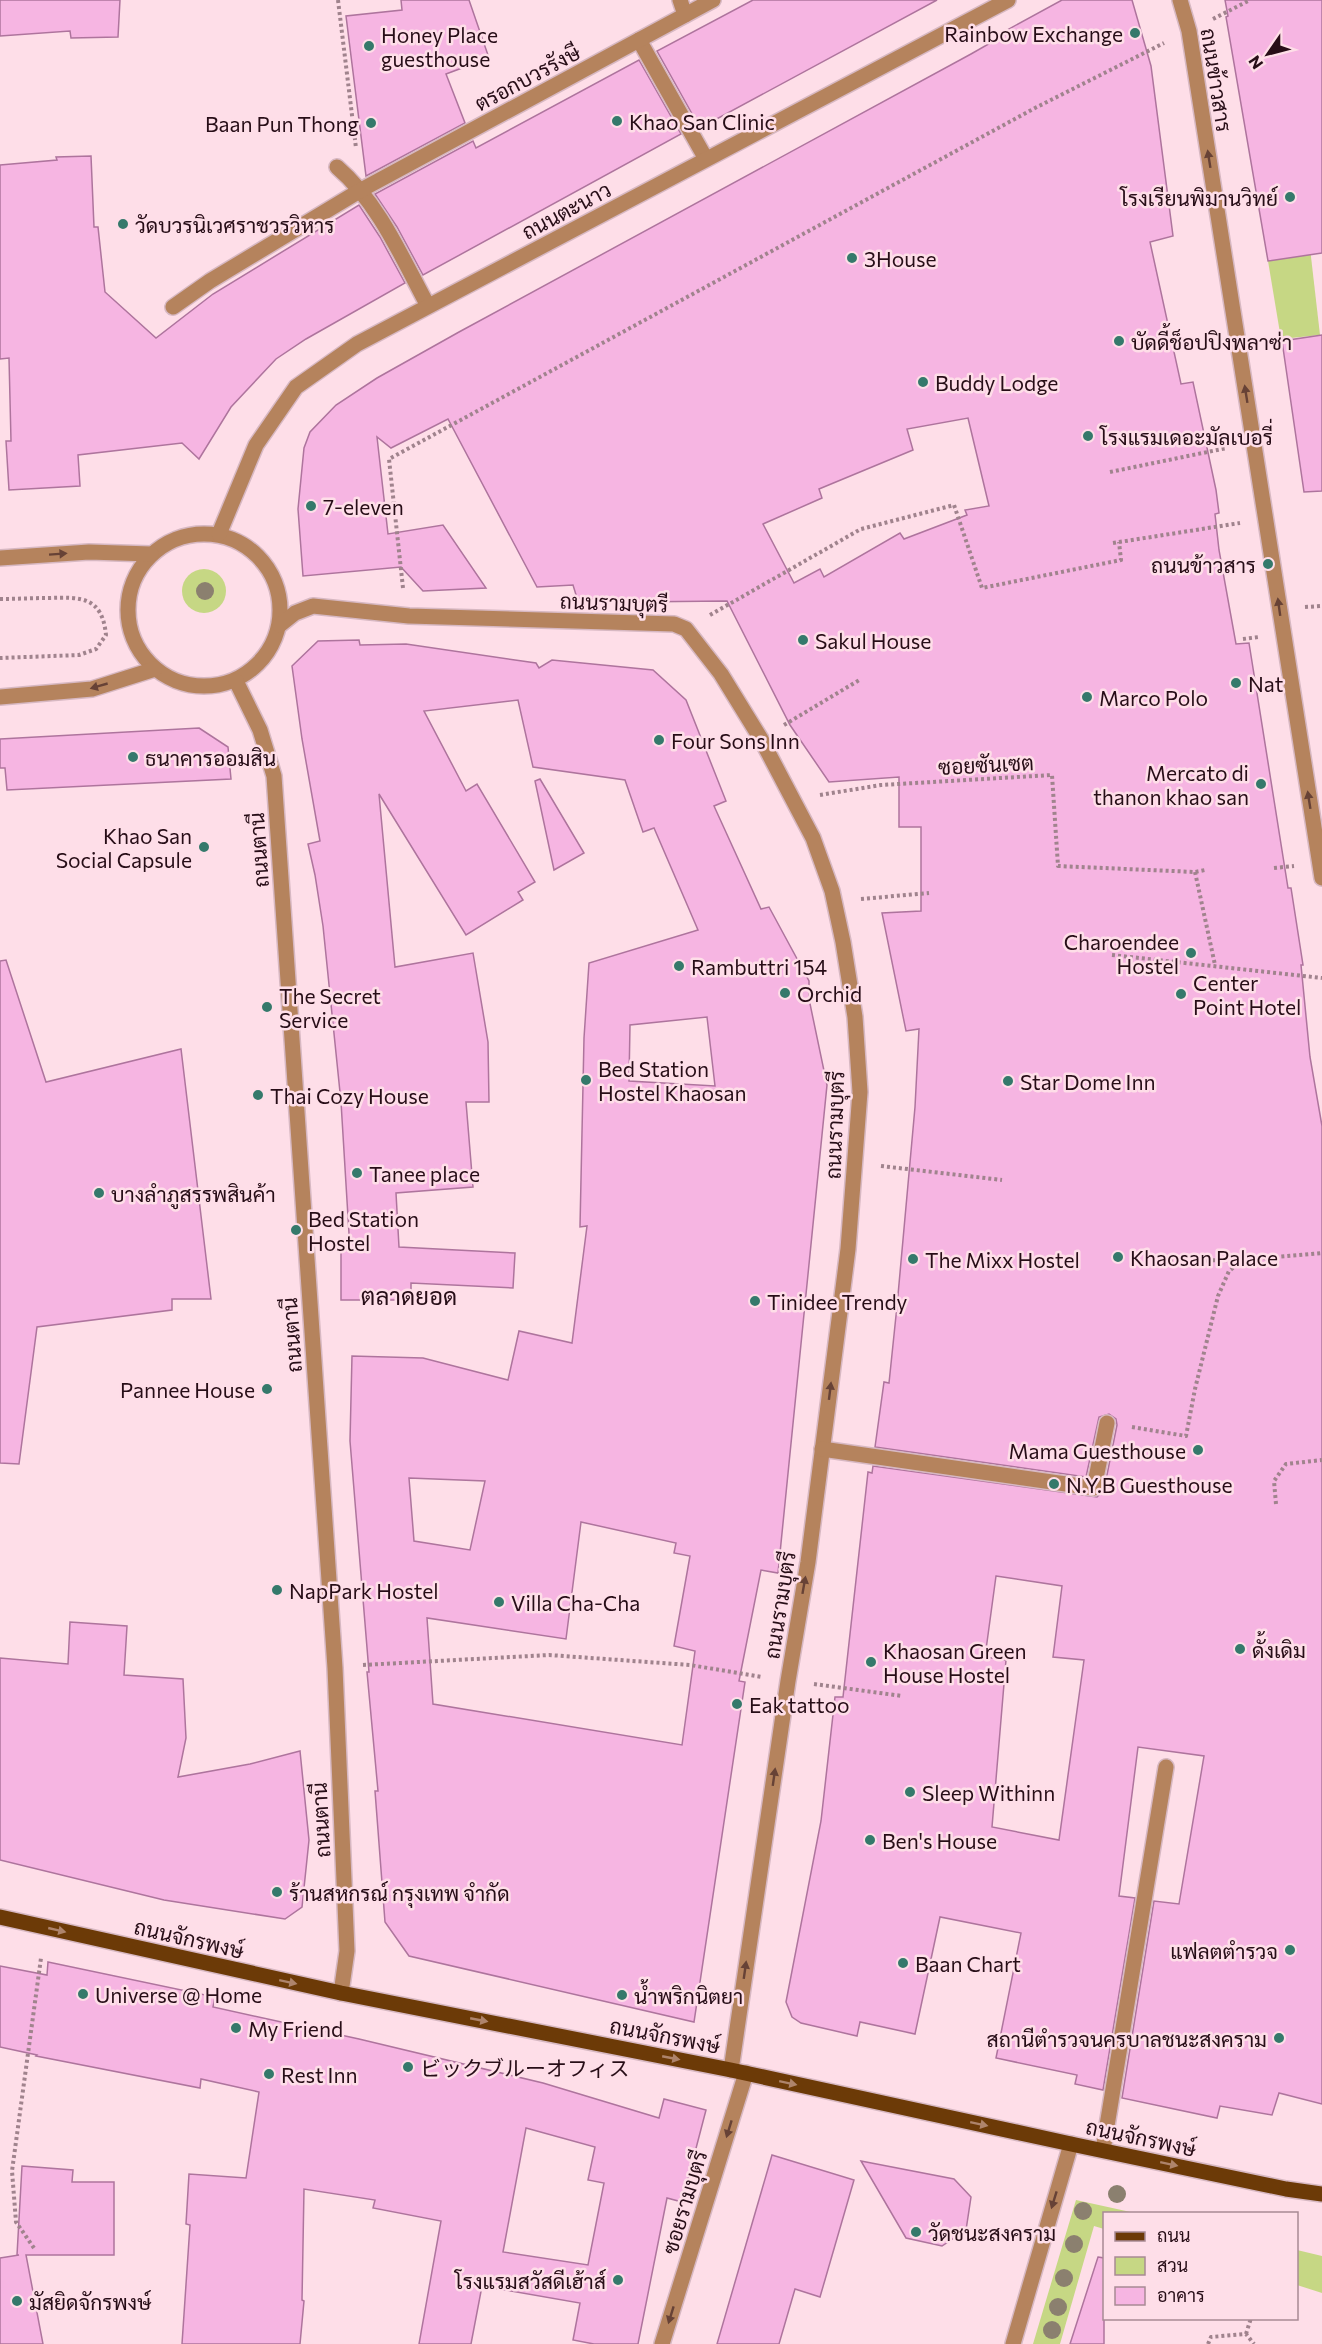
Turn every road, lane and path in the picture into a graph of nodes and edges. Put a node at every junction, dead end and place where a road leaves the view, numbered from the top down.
1 (338, 0) edge
2 (680, 0) edge
3 (713, 0) edge
4 (1008, 0) edge
5 (1180, 0) edge
6 (1250, 0) edge
7 (982, 6) edge
8 (685, 15) junction
9 (1189, 31) junction
10 (639, 40) junction
11 (706, 159) junction
12 (337, 167) dead end
13 (361, 190) junction
14 (428, 306) junction
15 (173, 308) dead end
16 (1253, 442) junction
17 (1110, 472) dead end
18 (1266, 519) junction
19 (219, 534) junction
20 (151, 554) junction
21 (0, 558) edge
22 (404, 595) dead end
23 (0, 599) edge
24 (280, 626) junction
25 (686, 629) junction
26 (0, 658) edge
27 (155, 669) junction
28 (861, 679) dead end
29 (236, 681) junction
30 (0, 697) edge
31 (761, 739) junction
32 (792, 799) junction
33 (1205, 870) dead end
34 (1195, 872) junction
35 (1322, 878) edge
36 (929, 892) dead end
37 (834, 902) junction
38 (1112, 955) dead end
39 (1215, 965) junction
40 (1322, 978) edge
41 (854, 1163) junction
42 (1002, 1180) dead end
43 (1322, 1253) edge
44 (1242, 1260) junction
45 (1158, 1261) dead end
46 (1107, 1423) joint
47 (822, 1449) junction
48 (1322, 1460) edge
49 (1276, 1504) dead end
50 (359, 1665) dead end
51 (788, 1681) junction
52 (902, 1696) dead end
53 (1166, 1767) dead end
54 (0, 1917) edge
55 (41, 1958) dead end
56 (341, 1993) junction
57 (731, 2070) junction
58 (746, 2073) junction
59 (1071, 2144) junction
60 (1103, 2150) junction
61 (1322, 2194) edge
62 (34, 2248) dead end
63 (1251, 2320) edge
64 (1246, 2334) junction
65 (662, 2344) edge
66 (1013, 2344) edge
67 (1208, 2344) edge
68 (1254, 2344) edge

1 - 13 path
2 - 8 street
3 - 8 street, ตรอกบวรรังษี
4 - 7 street, ถนนตะนาว
5 - 9 street, ถนนข้าวสาร
6 - 9 path
7 - 11 street, ถนนตะนาว
8 - 10 street, ตรอกบวรรังษี
16 -> 9 street, ถนนข้าวสาร
9 - 22 path
10 - 11 street
10 - 13 street, ตรอกบวรรังษี
11 - 14 street, ถนนตะนาว
12 - 13 street
13 - 14 street
13 - 15 street, ตรอกบวรรังษี
14 - 19 street, ถนนตะนาว
16 - 17 path
16 - 18 street, ถนนข้าวสาร
18 - 25 path
35 -> 18 street, ถนนข้าวสาร
19 - 20 street
19 - 24 street
21 -> 20 street
20 - 27 street
23 - 26 path
24 - 25 street, ถนนรามบุตรี
24 - 29 street
25 - 31 street, ถนนรามบุตรี
27 - 29 street
27 -> 30 street
28 - 31 path
29 - 56 street, ถนนตานี
31 - 32 street, ถนนรามบุตรี
32 - 34 path, ซอยซันเซต
32 - 37 street, ถนนรามบุตรี
33 - 34 path, ซอยซันเซต
34 - 39 path
36 - 37 path
37 - 41 street, ถนนรามบุตรี
38 - 39 path
39 - 40 path
41 - 42 path
47 -> 41 street, ถนนรามบุตรี
43 - 44 path
44 - 45 path
44 - 46 path
46 - 47 street
51 -> 47 street, ถนนรามบุตรี
48 - 49 path
50 - 51 path
51 - 52 path
57 -> 51 street, ถนนรามบุตรี
53 - 60 street
54 -> 56 main road, ถนนจักรพงษ์
55 - 62 path
56 -> 57 main road, ถนนจักรพงษ์
57 - 58 main road, ถนนจักรพงษ์
58 -> 59 main road, ถนนจักรพงษ์
58 -> 65 street, ซอยรามบุตรี
59 - 60 main road, ถนนจักรพงษ์
59 -> 66 street
60 -> 61 main road, ถนนจักรพงษ์
63 - 64 path
64 - 67 path
64 - 68 path

